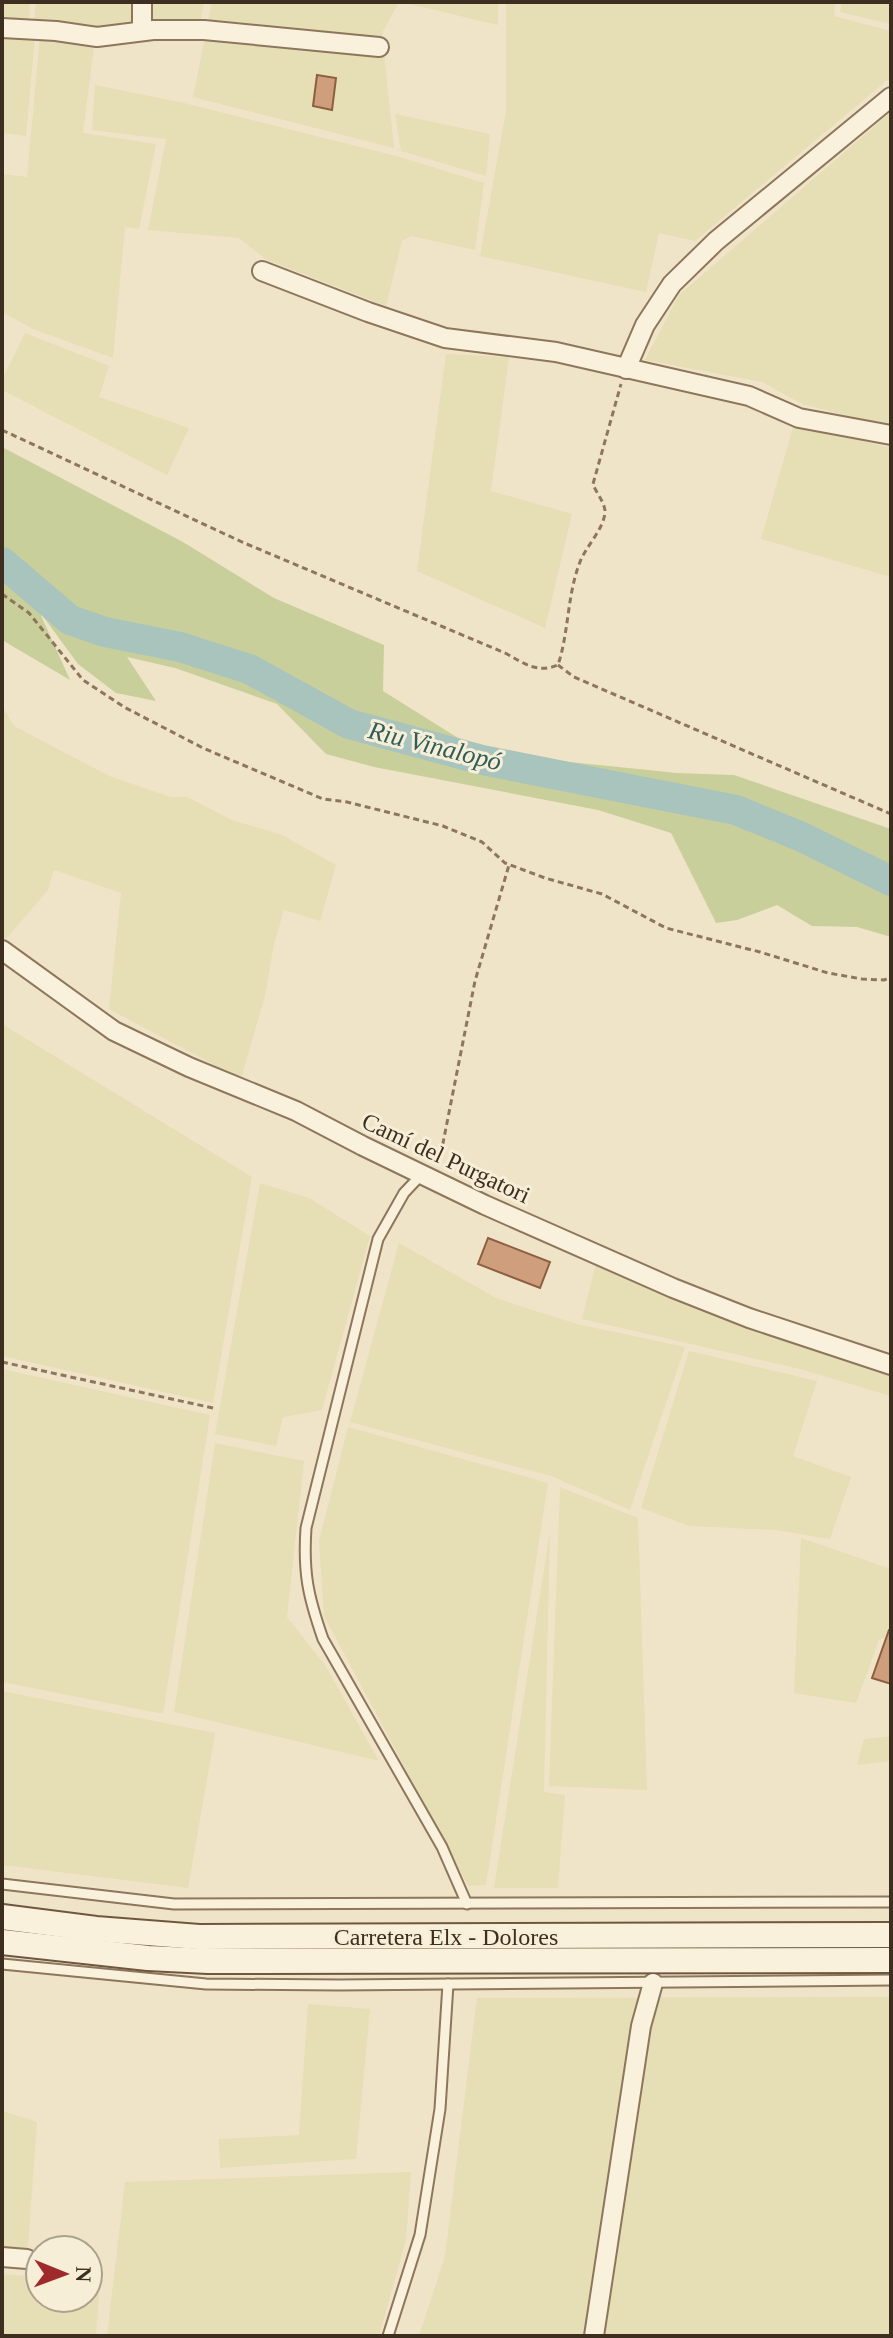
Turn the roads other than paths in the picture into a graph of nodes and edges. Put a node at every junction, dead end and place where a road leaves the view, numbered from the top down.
1 (142, 2) edge
2 (2, 28) edge
3 (142, 31) junction
4 (379, 47) dead end
5 (891, 97) edge
6 (262, 271) dead end
7 (626, 369) junction
8 (891, 435) edge
9 (2, 950) edge
10 (421, 1175) junction
11 (891, 1365) edge
12 (2, 1884) edge
13 (891, 1902) edge
14 (467, 1904) junction
15 (2, 1917) edge
16 (891, 1935) edge
17 (2, 1942) edge
18 (891, 1960) edge
19 (2, 1964) edge
20 (891, 1980) edge
21 (653, 1983) junction
22 (448, 1984) junction
23 (2, 2257) edge
24 (24, 2259) edge
25 (388, 2336) edge
26 (594, 2336) edge

1 - 3 street
2 - 3 street
3 - 4 street
5 - 7 street
6 - 7 street
7 - 8 street
9 - 10 street, Camí del Purgatori
10 - 11 street, Camí del Purgatori
10 - 14 lane
12 - 14 lane
13 - 14 lane
15 - 16 main road, Carretera Elx - Dolores
17 - 18 main road, Carretera Elx - Dolores
19 - 22 lane
20 - 21 lane
21 - 22 lane
21 - 26 street
22 - 25 lane
23 - 24 street

